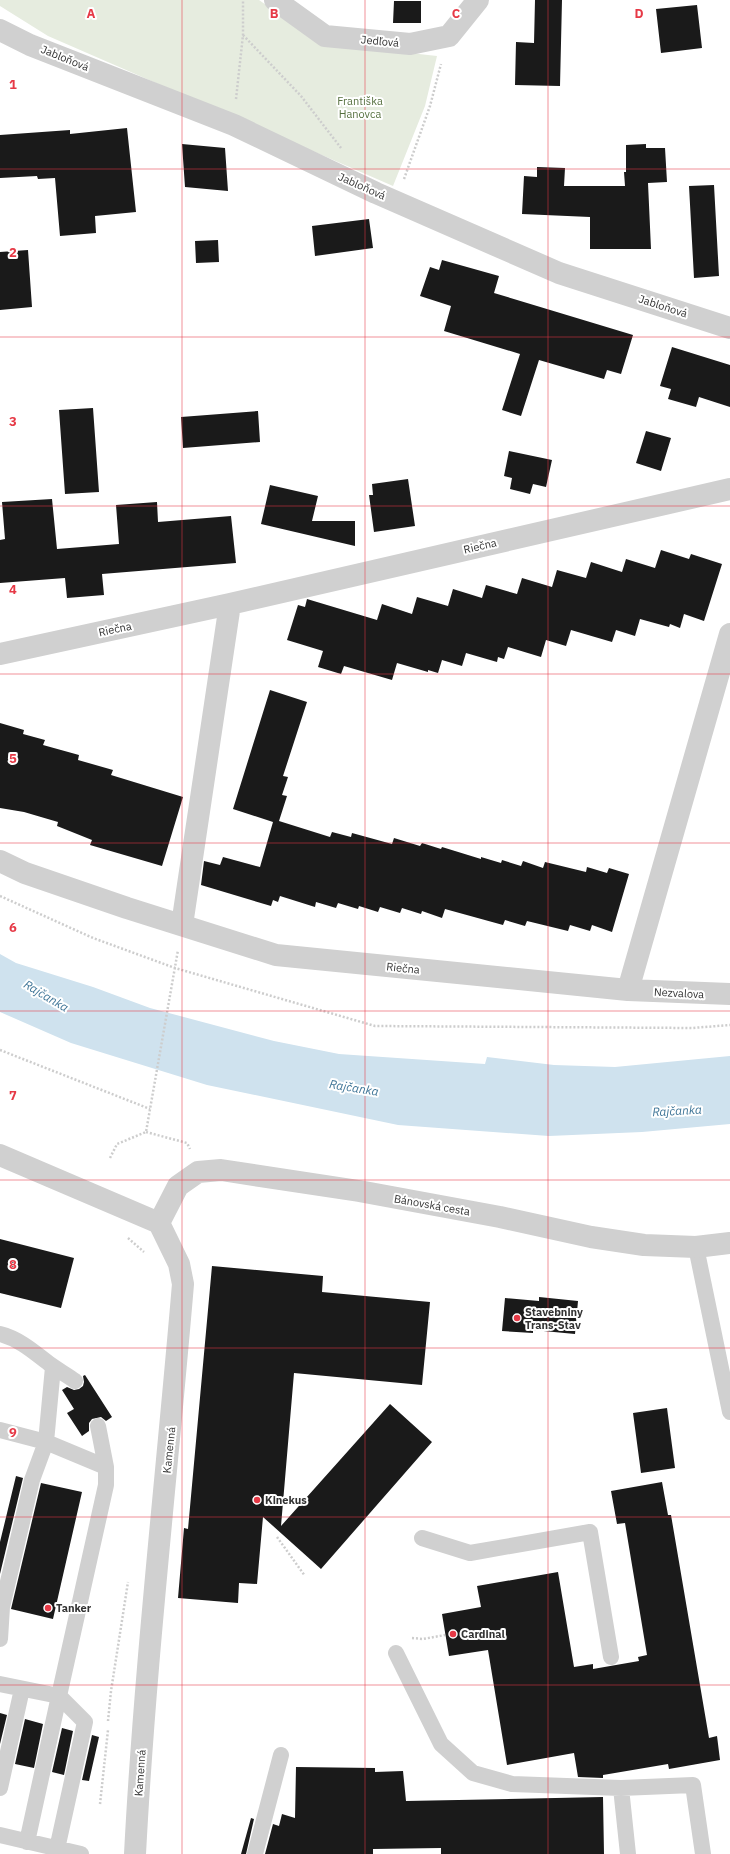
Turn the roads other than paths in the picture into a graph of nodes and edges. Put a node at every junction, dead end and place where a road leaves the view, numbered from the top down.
1 (275, 0) edge
2 (478, 0) edge
3 (0, 30) edge
4 (730, 328) edge
5 (730, 488) edge
6 (230, 604) junction
7 (730, 634) edge
8 (0, 654) edge
9 (0, 862) edge
10 (182, 926) junction
11 (628, 990) junction
12 (730, 994) edge
13 (0, 1155) edge
14 (159, 1223) junction
15 (730, 1243) edge
16 (696, 1247) junction
17 (0, 1334) edge
18 (724, 1355) edge
19 (53, 1367) junction
20 (75, 1381) dead end
21 (730, 1412) edge
22 (98, 1426) dead end
23 (0, 1430) edge
24 (46, 1442) junction
25 (106, 1467) junction
26 (422, 1538) dead end
27 (0, 1639) edge
28 (396, 1653) dead end
29 (611, 1657) dead end
30 (0, 1684) edge
31 (22, 1689) junction
32 (59, 1696) junction
33 (281, 1755) dead end
34 (0, 1788) edge
35 (621, 1788) junction
36 (0, 1835) edge
37 (27, 1842) junction
38 (56, 1849) junction
39 (81, 1854) edge
40 (135, 1854) edge
41 (255, 1854) edge
42 (628, 1854) edge
43 (703, 1854) edge

1 - 2 street, Jedľová
3 - 4 street, Jabloňová
5 - 6 street, Riečna
6 - 8 street, Riečna
6 - 10 street
7 - 11 street
9 - 10 street, Riečna
10 - 11 street, Riečna
11 - 12 street, Nezvalova
13 - 14 street
14 - 16 street, Bánovská cesta
14 - 40 street, Kamenná
15 - 16 street, Bánovská cesta
16 - 18 lane
17 - 19 lane
18 - 21 lane
19 - 20 lane
19 - 24 lane
22 - 25 lane
23 - 24 lane
24 - 25 lane
24 - 27 lane
25 - 32 lane
26 - 29 lane
28 - 35 lane
30 - 31 lane
31 - 32 lane
31 - 34 lane
32 - 37 lane
32 - 38 lane
33 - 41 lane
35 - 42 lane
35 - 43 lane
36 - 37 lane
37 - 38 lane
38 - 39 lane

